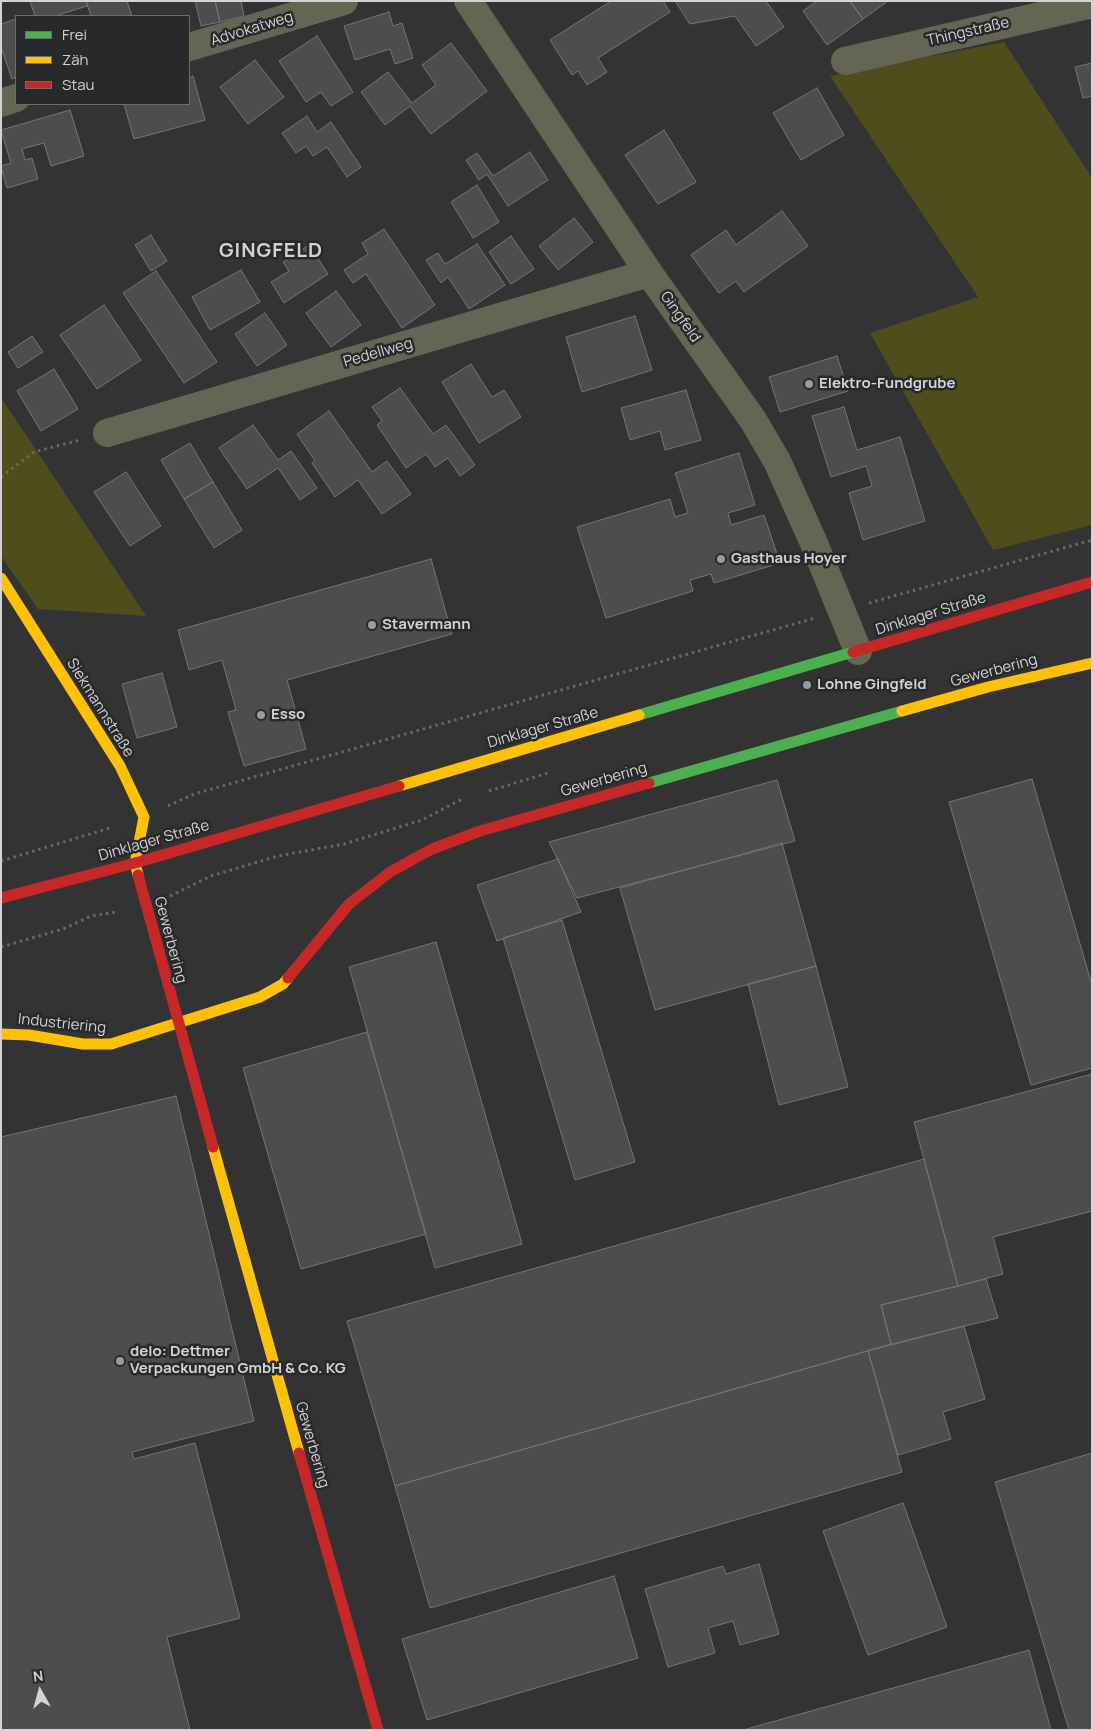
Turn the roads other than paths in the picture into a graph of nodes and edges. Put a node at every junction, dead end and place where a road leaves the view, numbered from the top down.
1 (344, 1) edge
2 (468, 1) edge
3 (1092, 4) edge
4 (190, 47) edge
5 (845, 61) dead end
6 (15, 98) edge
7 (1, 103) edge
8 (649, 273) junction
9 (107, 433) road end
10 (1, 578) edge
11 (1092, 582) edge
12 (858, 651) junction
13 (1092, 664) edge
14 (135, 864) junction
15 (1, 898) edge
16 (177, 1024) junction
17 (1, 1034) edge
18 (378, 1730) edge

1 - 4 street, Advokatweg
2 - 8 street, Gingfeld
3 - 5 street, Thingstraße
6 - 7 street
8 - 9 street, Pedellweg
8 - 12 street, Gingfeld
10 - 14 street, Siekmannstraße
11 - 12 street, Dinklager Straße
12 - 14 street, Dinklager Straße
13 - 16 street, Gewerbering
14 - 15 street, Dinklager Straße
14 - 16 street, Gewerbering
16 - 17 street, Industriering
16 - 18 street, Gewerbering

